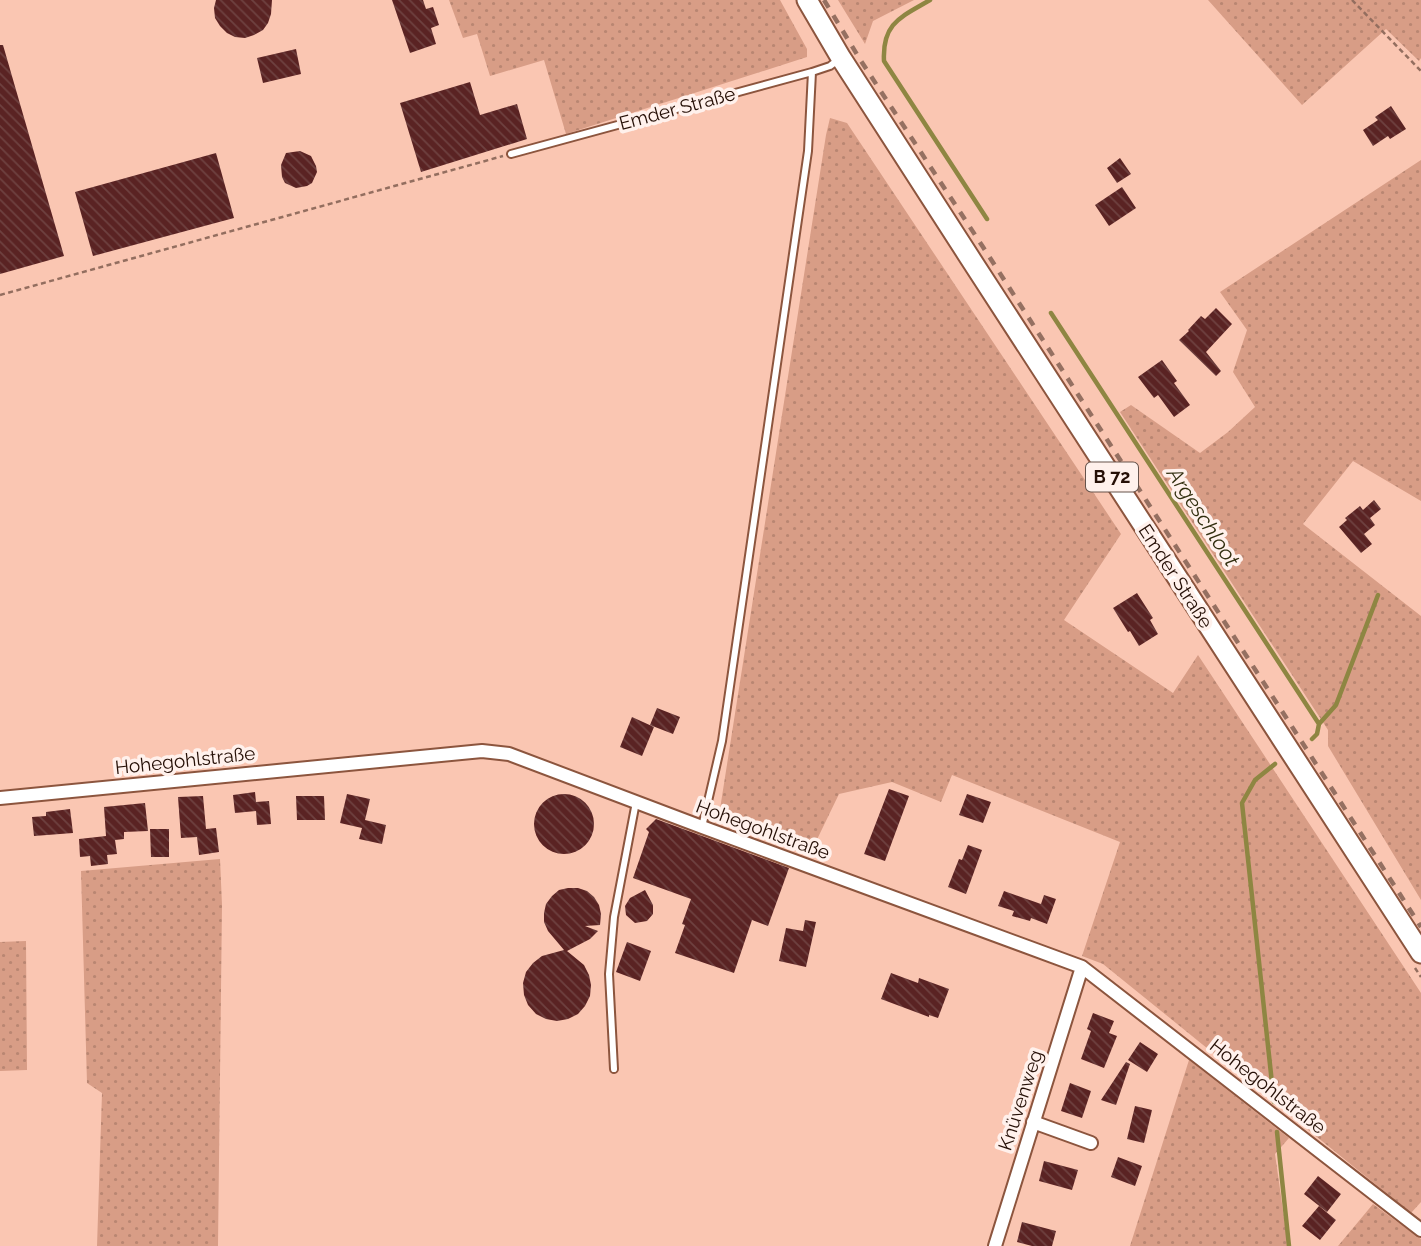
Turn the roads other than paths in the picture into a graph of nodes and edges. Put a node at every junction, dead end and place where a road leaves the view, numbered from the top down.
1 (807, 0) edge
2 (841, 58) junction
3 (812, 72) junction
4 (511, 154) road end
5 (0, 798) edge
6 (636, 802) junction
7 (702, 827) junction
8 (1421, 953) edge
9 (1082, 967) junction
10 (614, 1069) dead end
11 (1033, 1122) junction
12 (1091, 1143) dead end
13 (1421, 1230) edge
14 (995, 1246) edge

1 - 2 main road, Emder Straße / B 72
2 - 3 lane, Emder Straße
2 - 8 main road, Emder Straße / B 72
3 - 4 lane, Emder Straße
3 - 7 lane
5 - 6 street, Hohegohlstraße
6 - 7 street, Hohegohlstraße
6 - 10 lane
7 - 9 street, Hohegohlstraße
9 - 11 street, Knüvenweg
9 - 13 street, Hohegohlstraße
11 - 12 street
11 - 14 street, Knüvenweg

